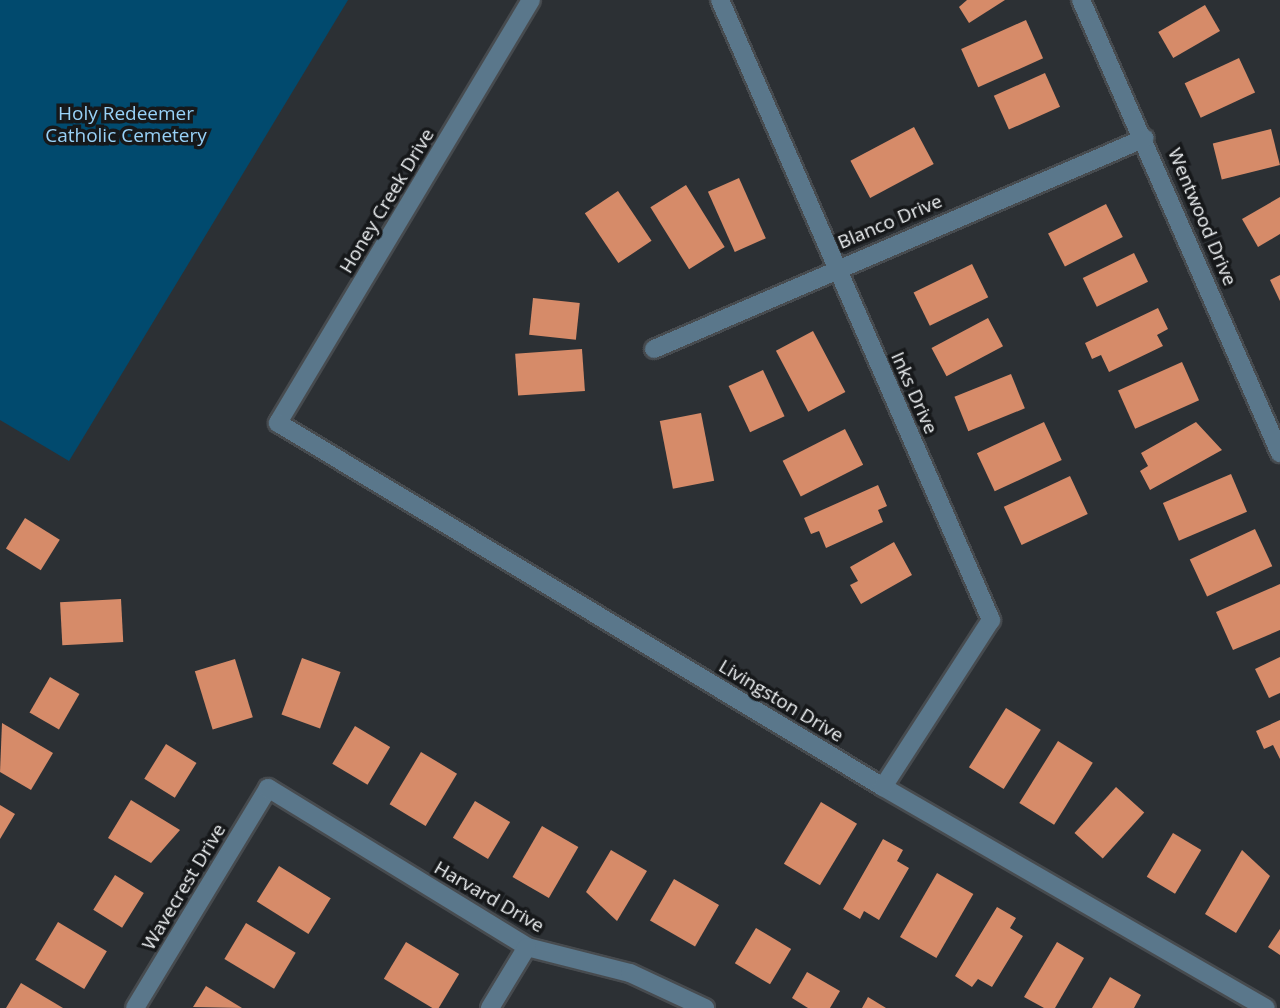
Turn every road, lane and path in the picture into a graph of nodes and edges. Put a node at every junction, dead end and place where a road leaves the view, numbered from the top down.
1 (531, 0) edge
2 (720, 0) edge
3 (1081, 0) edge
4 (1145, 138) junction
5 (835, 268) junction
6 (654, 349) dead end
7 (278, 423) joint
8 (1280, 453) edge
9 (268, 788) joint
10 (883, 788) junction
11 (527, 947) junction
12 (135, 1008) edge
13 (491, 1008) edge
14 (705, 1008) edge
15 (1266, 1008) edge

1 - 7 street, Honey Creek Drive
2 - 5 street, Inks Drive
3 - 4 street, Wentwood Drive
4 - 5 street, Blanco Drive
4 - 8 street, Wentwood Drive
5 - 6 street, Blanco Drive
5 - 10 street, Inks Drive
7 - 10 street, Livingston Drive
9 - 11 street, Harvard Drive
9 - 12 street, Wavecrest Drive
10 - 15 street, Livingston Drive
11 - 13 street
11 - 14 street, Harvard Drive

